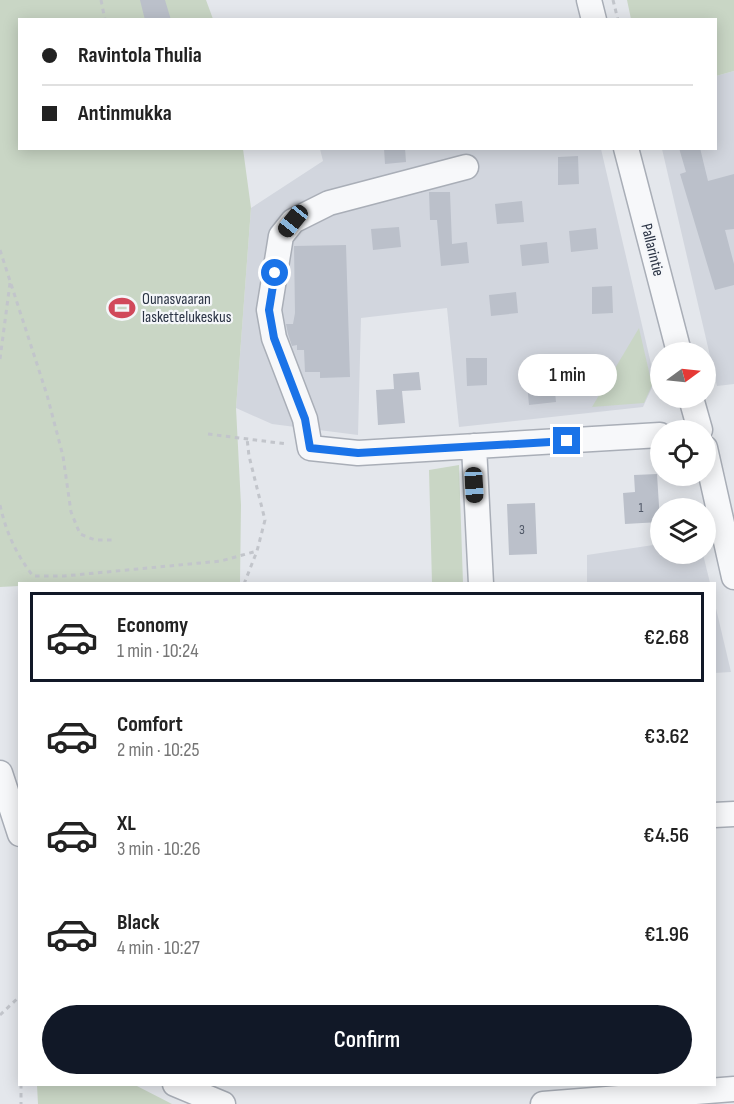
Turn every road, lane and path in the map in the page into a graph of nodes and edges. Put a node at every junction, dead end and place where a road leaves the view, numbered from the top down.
1 (101, 0) edge
2 (589, 0) edge
3 (613, 0) edge
4 (105, 18) edge
5 (594, 18) edge
6 (618, 18) edge
7 (627, 150) edge
8 (466, 167) dead end
9 (0, 250) edge
10 (10, 282) junction
11 (676, 342) edge
12 (0, 359) edge
13 (208, 434) dead end
14 (650, 436) edge
15 (247, 438) junction
16 (474, 446) junction
17 (310, 448) junction
18 (711, 486) edge
19 (0, 505) edge
20 (111, 540) dead end
21 (257, 551) junction
22 (734, 577) edge
23 (245, 582) edge
24 (481, 582) edge
25 (0, 773) edge
26 (734, 814) edge
27 (716, 815) edge
28 (18, 828) edge
29 (18, 998) edge
30 (0, 1015) edge
31 (21, 1086) edge
32 (179, 1086) edge
33 (734, 1089) edge
34 (21, 1104) edge
35 (223, 1104) edge
36 (543, 1104) edge

1 - 4 path
2 - 5 street
3 - 6 path
7 - 11 street, Pallarintie
8 - 17 street
9 - 10 path
10 - 12 path
10 - 20 path
13 - 15 path
14 - 16 street
15 - 17 path
15 - 21 path
16 - 17 street
16 - 24 street
18 - 22 street
19 - 21 path
21 - 23 path
25 - 28 street
26 - 27 street
29 - 30 path
31 - 34 path
32 - 35 street
33 - 36 street

